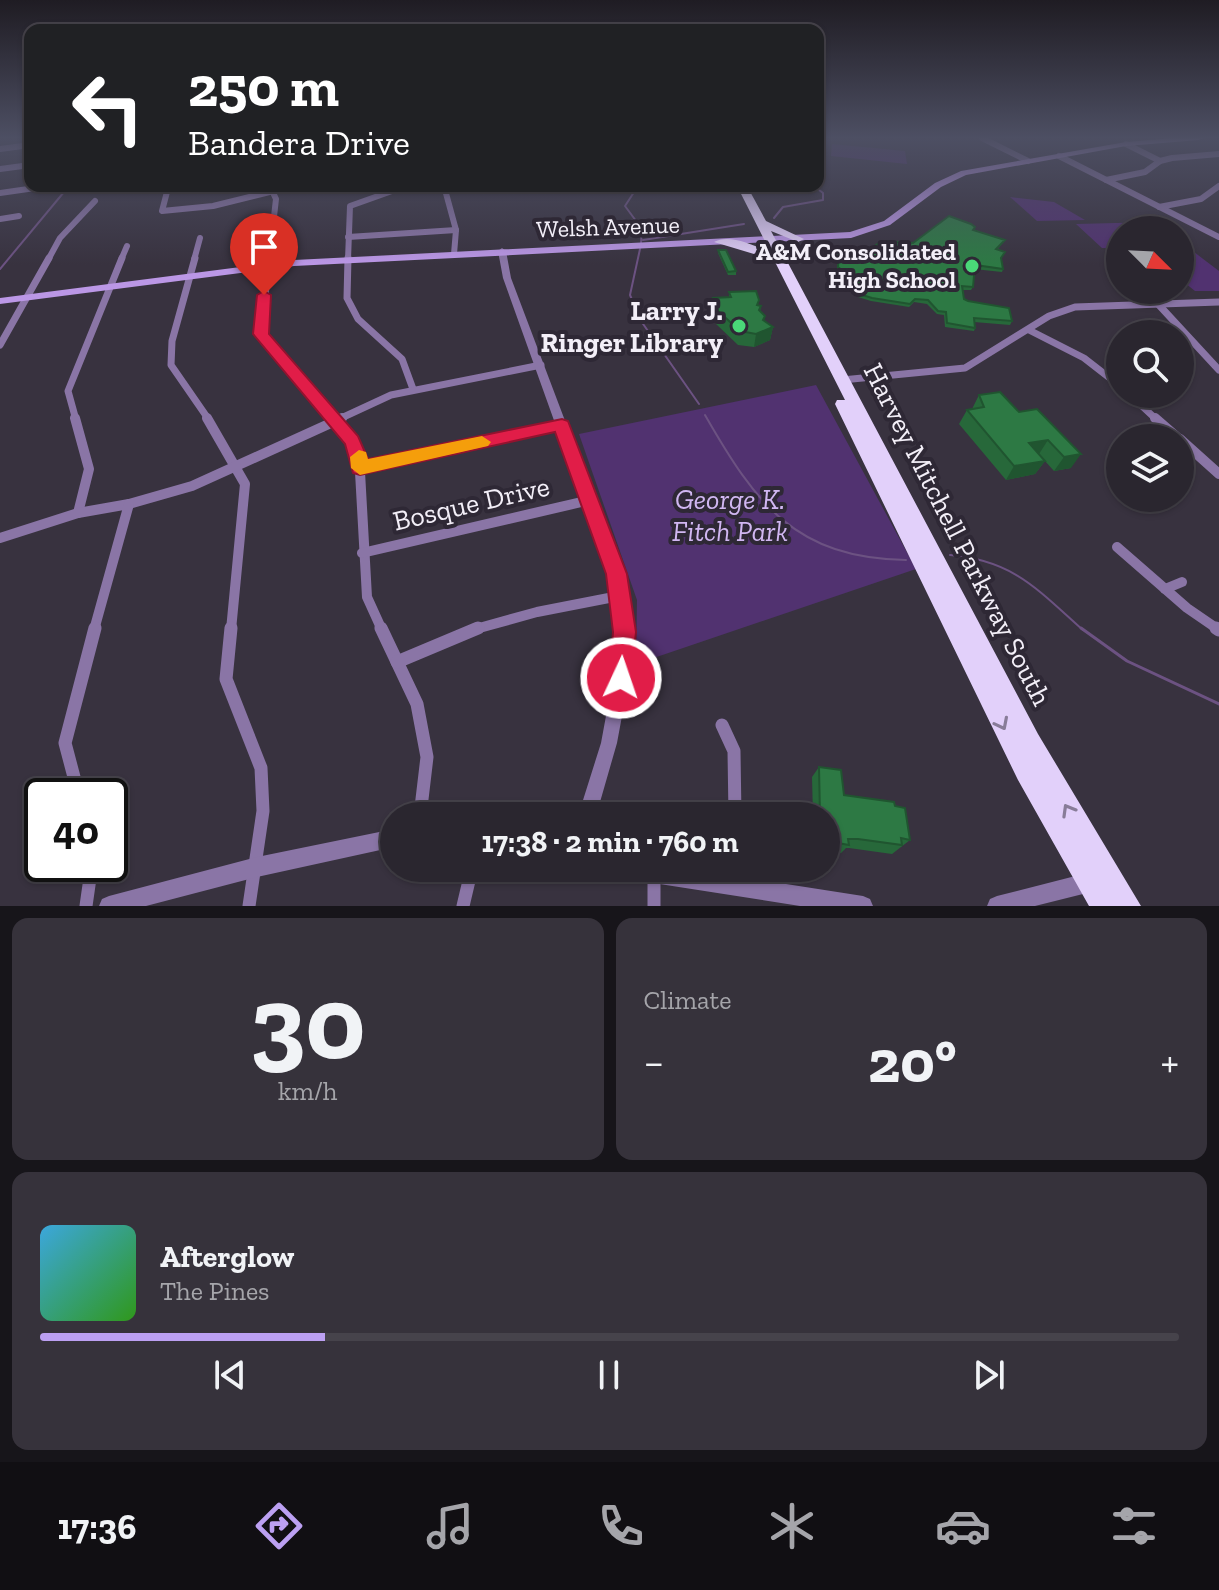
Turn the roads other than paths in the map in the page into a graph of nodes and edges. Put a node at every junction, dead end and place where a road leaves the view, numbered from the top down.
1 (946, 180) edge
2 (1106, 180) edge
3 (1219, 186) edge
4 (24, 190) edge
5 (167, 192) edge
6 (262, 192) edge
7 (273, 192) edge
8 (389, 192) edge
9 (446, 192) edge
10 (738, 192) edge
11 (744, 192) edge
12 (0, 193) edge
13 (95, 201) dead end
14 (1159, 207) junction
15 (19, 216) dead end
16 (0, 219) edge
17 (757, 223) junction
18 (456, 230) junction
19 (348, 237) junction
20 (1219, 237) edge
21 (200, 238) dead end
22 (798, 239) junction
23 (766, 240) junction
24 (720, 242) junction
25 (127, 246) dead end
26 (502, 251) junction
27 (454, 254) junction
28 (774, 256) junction
29 (348, 259) junction
30 (268, 265) junction
31 (190, 276) junction
32 (110, 287) junction
33 (27, 298) junction
34 (0, 301) edge
35 (1219, 302) edge
36 (1194, 303) edge
37 (1158, 304) joint
38 (1029, 330) junction
39 (0, 345) edge
40 (541, 365) junction
41 (1219, 370) edge
42 (835, 374) junction
43 (1106, 375) edge
44 (413, 389) junction
45 (1145, 408) edge
46 (336, 420) junction
47 (1162, 424) edge
48 (562, 425) junction
49 (1194, 452) edge
50 (235, 466) junction
51 (360, 468) junction
52 (1219, 474) edge
53 (590, 500) junction
54 (129, 504) junction
55 (78, 513) junction
56 (0, 538) edge
57 (1117, 547) dead end
58 (362, 553) junction
59 (1182, 582) dead end
60 (1165, 589) junction
61 (619, 596) junction
62 (1219, 630) edge
63 (397, 662) junction
64 (722, 725) dead end
65 (74, 778) edge
66 (422, 802) edge
67 (591, 802) edge
68 (735, 802) edge
69 (380, 841) edge
70 (257, 867) junction
71 (1099, 880) junction
72 (89, 882) edge
73 (469, 882) edge
74 (654, 882) edge
75 (754, 882) edge
76 (828, 903) edge
77 (86, 906) edge
78 (109, 906) edge
79 (249, 906) edge
80 (463, 906) edge
81 (654, 906) edge
82 (863, 906) edge
83 (997, 906) edge
84 (1104, 906) edge
85 (1128, 906) edge

1 - 22 main road, Welsh Avenue
2 - 14 street
3 - 14 street
4 - 12 street
5 - 6 street
7 - 30 street
8 - 19 street
9 - 18 street
10 - 17 highway, Harvey Mitchell Parkway South
11 - 17 highway, Harvey Mitchell Parkway South
13 - 33 street
14 - 20 street
15 - 16 street
17 - 22 highway
17 - 23 highway, Harvey Mitchell Parkway South
17 - 24 highway
18 - 19 street
18 - 27 street
19 - 29 street
21 - 31 street
22 - 23 main road, Welsh Avenue
22 - 28 highway
23 - 24 main road, Welsh Avenue
23 - 28 highway, Harvey Mitchell Parkway South
24 - 26 main road, Welsh Avenue
24 - 28 highway
25 - 32 street
26 - 27 main road, Welsh Avenue
26 - 40 street
27 - 29 main road, Welsh Avenue
28 - 42 highway, Harvey Mitchell Parkway South
29 - 30 main road, Welsh Avenue
29 - 44 street
30 - 31 main road, Welsh Avenue
30 - 46 street
31 - 32 main road, Welsh Avenue
31 - 50 street
32 - 33 main road, Welsh Avenue
32 - 55 street
33 - 34 main road, Welsh Avenue
33 - 39 street
35 - 36 street
37 - 38 street
37 - 41 street
38 - 42 street
38 - 43 street
40 - 44 street
40 - 48 street
42 - 71 highway, Harvey Mitchell Parkway South
44 - 46 street
45 - 47 street
46 - 50 street
46 - 51 street
48 - 51 street
48 - 53 street
49 - 52 street
50 - 54 street
50 - 70 street
51 - 58 street
53 - 58 street, Bosque Drive
53 - 61 street
54 - 55 street
54 - 65 street
55 - 56 street
57 - 60 street
58 - 63 street
59 - 60 street
60 - 62 street
61 - 63 street
61 - 67 street
63 - 66 street
64 - 68 street
69 - 70 street
70 - 78 street
70 - 79 street
71 - 83 street
71 - 84 highway, Harvey Mitchell Parkway South
71 - 85 highway, Harvey Mitchell Parkway South
72 - 77 street
73 - 80 street
74 - 81 street
75 - 76 street
76 - 82 street

